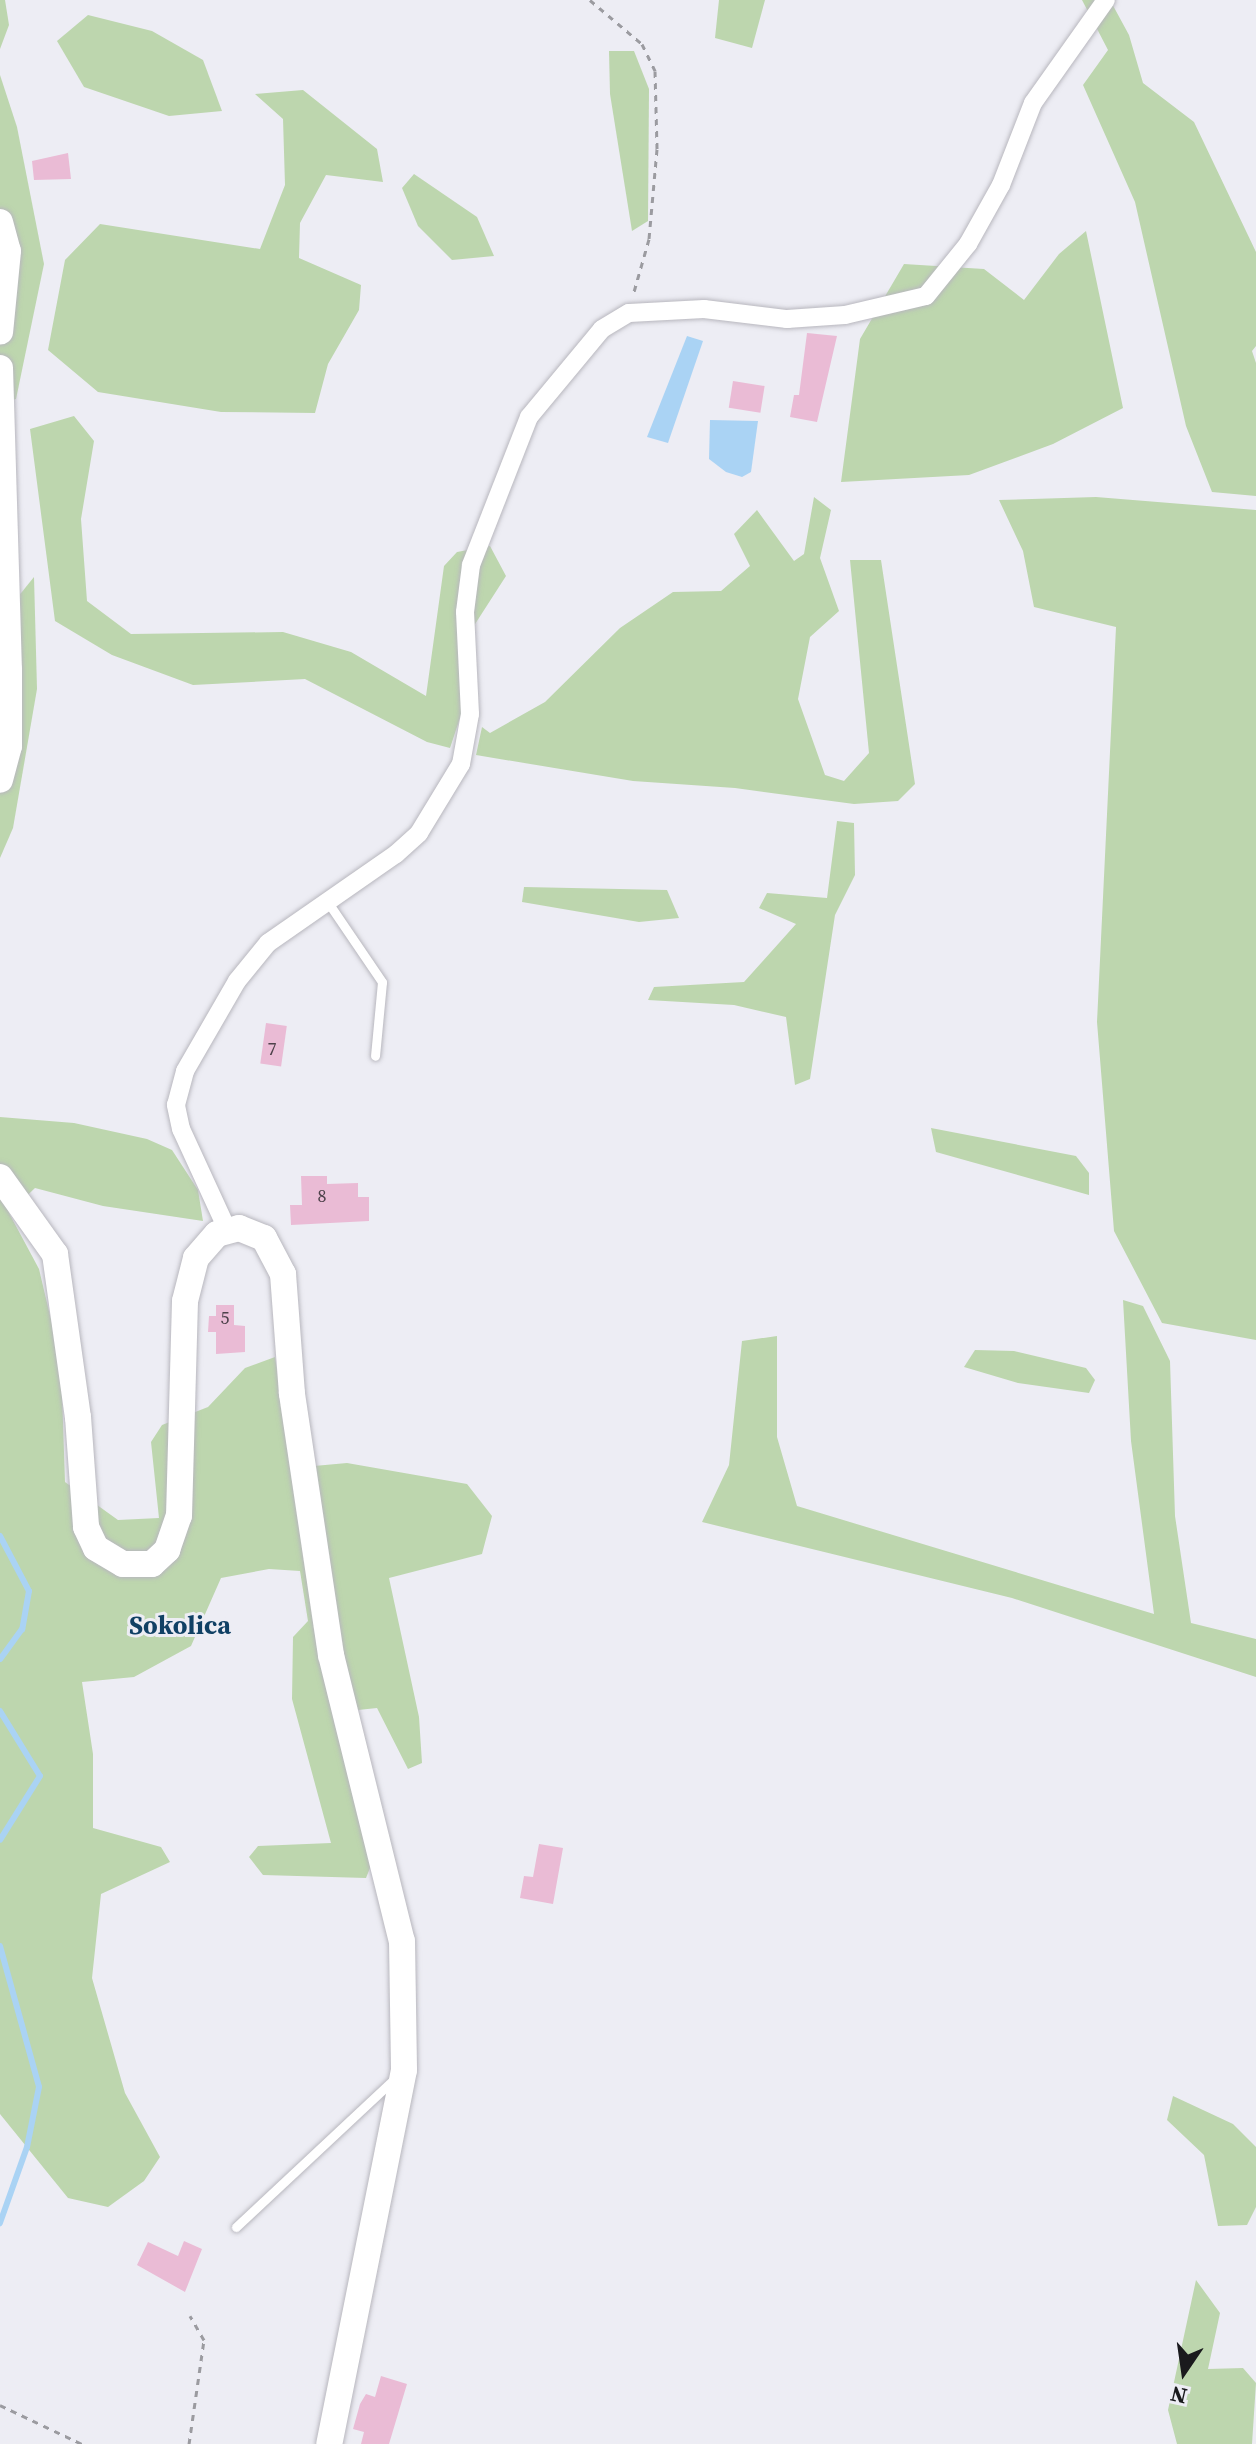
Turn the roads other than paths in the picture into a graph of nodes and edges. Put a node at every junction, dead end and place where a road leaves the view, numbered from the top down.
1 (1106, 0) edge
2 (0, 222) edge
3 (0, 332) edge
4 (0, 368) edge
5 (0, 780) edge
6 (326, 899) junction
7 (375, 1056) dead end
8 (0, 1177) edge
9 (227, 1229) junction
10 (404, 2070) junction
11 (236, 2227) dead end
12 (329, 2444) edge

1 - 6 street
2 - 3 street
4 - 5 street
6 - 7 lane
6 - 9 street
8 - 9 street
9 - 10 street
10 - 11 lane
10 - 12 street

